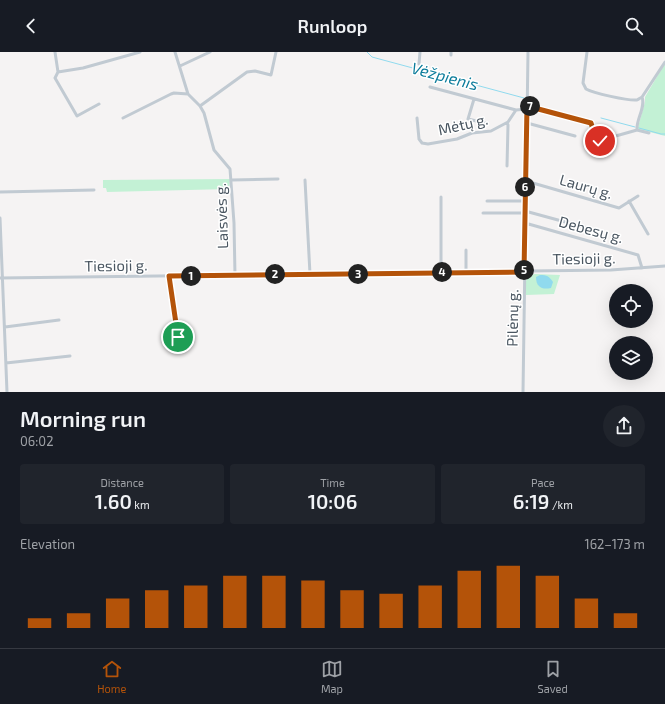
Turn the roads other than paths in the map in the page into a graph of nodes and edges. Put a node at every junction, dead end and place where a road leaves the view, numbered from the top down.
1 (55, 52) edge
2 (140, 52) edge
3 (175, 52) edge
4 (210, 52) edge
5 (276, 52) edge
6 (420, 52) edge
7 (528, 52) edge
8 (587, 52) edge
9 (665, 62) edge
10 (419, 64) dead end
11 (180, 66) junction
12 (58, 72) junction
13 (430, 87) dead end
14 (188, 94) junction
15 (642, 97) junction
16 (474, 99) junction
17 (100, 104) dead end
18 (200, 106) junction
19 (527, 108) junction
20 (516, 110) junction
21 (123, 118) dead end
22 (417, 118) dead end
23 (485, 123) dead end
24 (507, 123) junction
25 (527, 123) junction
26 (637, 130) junction
27 (649, 133) dead end
28 (575, 136) dead end
29 (507, 166) dead end
30 (278, 178) dead end
31 (232, 180) junction
32 (305, 180) dead end
33 (526, 181) junction
34 (94, 190) dead end
35 (0, 192) edge
36 (638, 196) dead end
37 (441, 197) dead end
38 (487, 201) dead end
39 (525, 201) junction
40 (629, 202) junction
41 (525, 212) junction
42 (483, 213) dead end
43 (0, 218) edge
44 (525, 223) junction
45 (590, 229) dead end
46 (648, 234) dead end
47 (466, 250) dead end
48 (665, 266) edge
49 (642, 268) junction
50 (441, 272) junction
51 (466, 272) junction
52 (524, 272) junction
53 (310, 274) junction
54 (235, 275) junction
55 (169, 276) junction
56 (1, 278) edge
57 (59, 320) dead end
58 (5, 327) junction
59 (180, 348) dead end
60 (70, 356) dead end
61 (6, 363) junction
62 (7, 392) edge
63 (523, 392) edge

1 - 12 street
2 - 12 street
3 - 11 street, Laisvės g.
4 - 11 street
5 - 18 street
6 - 10 street
7 - 19 street, Pilėnų g.
8 - 15 street
9 - 15 street
11 - 14 street, Laisvės g.
12 - 17 street
13 - 16 street
14 - 18 street, Laisvės g.
14 - 21 street
15 - 26 street
16 - 20 street
16 - 23 street
18 - 31 street, Laisvės g.
19 - 20 street
19 - 25 street, Pilėnų g.
19 - 26 street
20 - 24 street, Mėtų g.
22 - 24 street, Mėtų g.
24 - 29 street
25 - 28 street
25 - 33 street, Pilėnų g.
26 - 27 street
30 - 31 street
31 - 54 street, Laisvės g.
32 - 53 street
33 - 39 street, Pilėnų g.
33 - 40 street, Laurų g.
34 - 35 street
36 - 40 street, Laurų g.
37 - 50 street
38 - 39 street
39 - 41 street, Pilėnų g.
40 - 46 street
41 - 42 street
41 - 44 street, Pilėnų g.
41 - 45 street
43 - 56 street
44 - 49 street, Debesų g.
44 - 52 street, Pilėnų g.
47 - 51 street
48 - 49 street, Tiesioji g.
49 - 52 street, Tiesioji g.
50 - 51 street, Tiesioji g.
50 - 53 street, Tiesioji g.
51 - 52 street, Tiesioji g.
52 - 63 street, Pilėnų g.
53 - 54 street, Tiesioji g.
54 - 55 street, Tiesioji g.
55 - 56 street, Tiesioji g.
55 - 59 street
56 - 58 street
57 - 58 street
58 - 61 street
60 - 61 street
61 - 62 street

